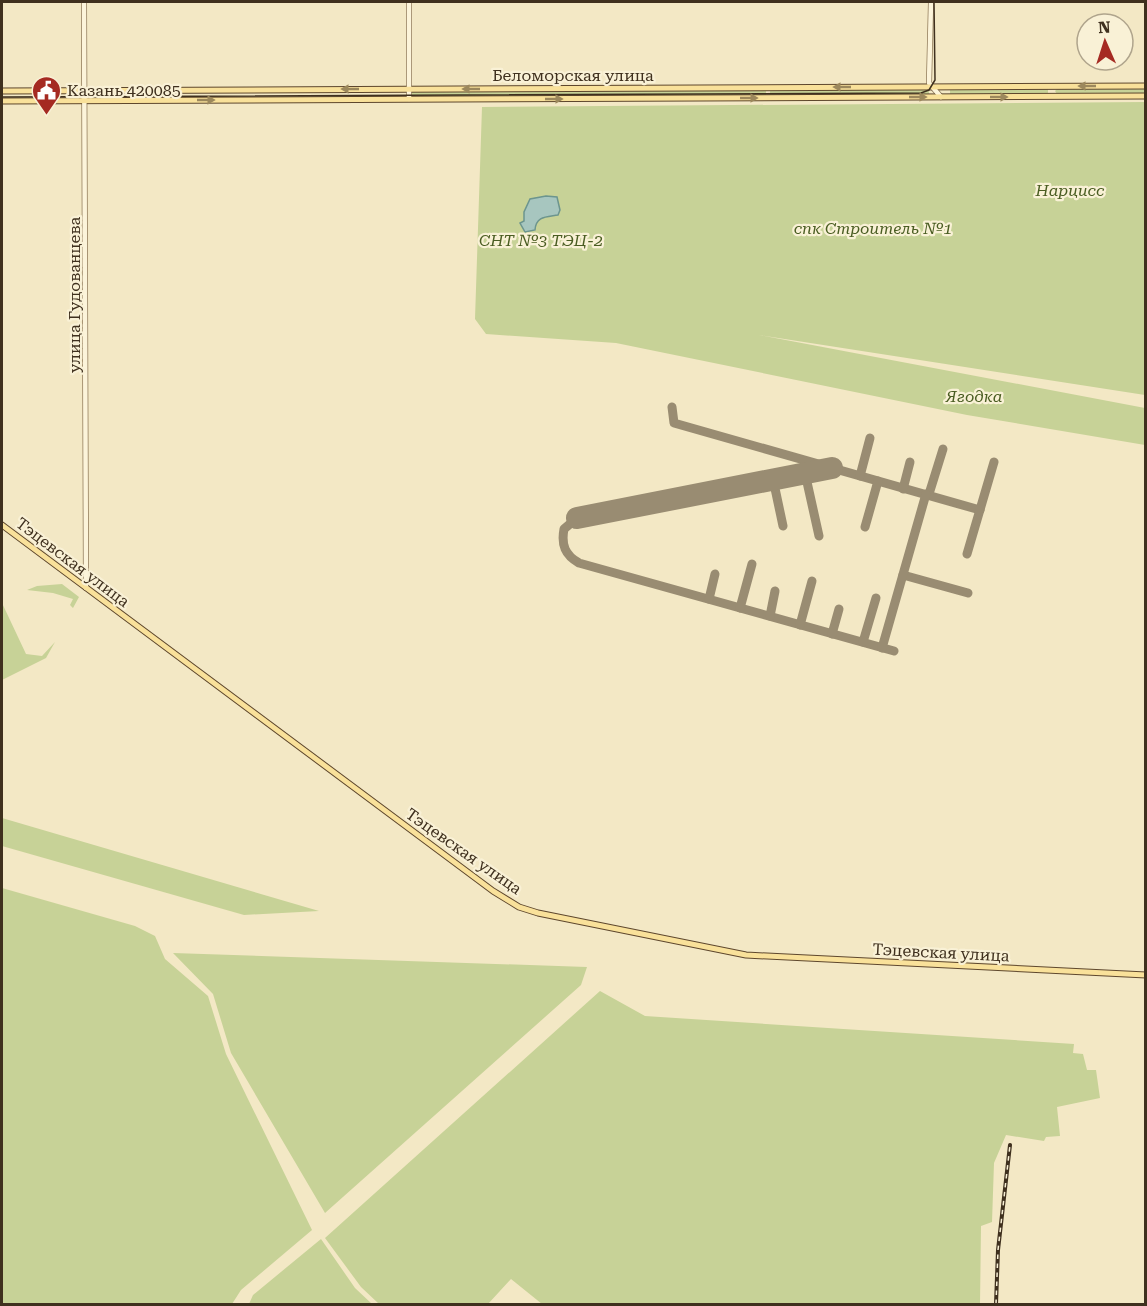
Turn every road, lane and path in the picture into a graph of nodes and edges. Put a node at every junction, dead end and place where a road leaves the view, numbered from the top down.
1 (84, 2) edge
2 (409, 2) edge
3 (931, 2) edge
4 (1051, 86) junction
5 (1146, 86) edge
6 (931, 87) junction
7 (409, 89) junction
8 (85, 90) junction
9 (244, 90) junction
10 (2, 91) edge
11 (1146, 96) edge
12 (940, 97) junction
13 (1051, 97) junction
14 (409, 99) junction
15 (244, 100) junction
16 (2, 101) edge
17 (85, 101) junction
18 (2, 525) edge
19 (86, 588) junction
20 (1146, 975) edge

1 - 8 street, улица Гудованцева
2 - 7 street
3 - 6 street
5 -> 4 main road, Беломорская улица
4 - 6 main road, Беломорская улица
4 - 13 main road
6 -> 7 main road, Беломорская улица
6 - 12 street
7 -> 9 main road, Беломорская улица
7 - 14 street
8 - 9 main road, Беломорская улица
8 - 10 main road, Беломорская улица
8 - 17 street, улица Гудованцева
9 - 15 main road
11 - 13 main road, Беломорская улица
12 -> 13 main road, Беломорская улица
14 -> 12 main road, Беломорская улица
14 - 15 main road, Беломорская улица
17 -> 15 main road, Беломорская улица
16 - 17 main road, Беломорская улица
17 - 19 street, улица Гудованцева
18 - 19 main road, Тэцевская улица
19 - 20 main road, Тэцевская улица

